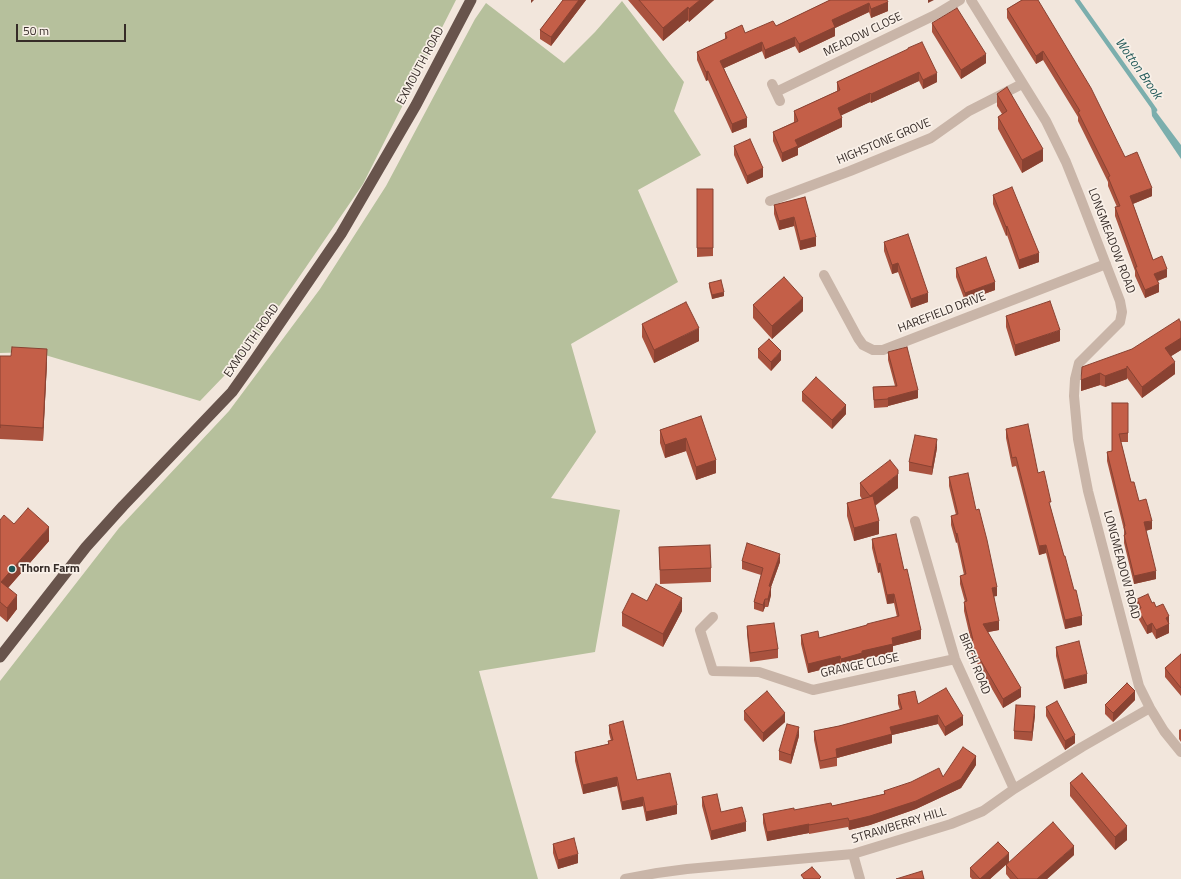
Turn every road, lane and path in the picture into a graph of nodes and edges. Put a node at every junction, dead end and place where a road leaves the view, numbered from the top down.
1 (471, 0) edge
2 (960, 0) edge
3 (971, 0) edge
4 (1022, 84) junction
5 (780, 101) dead end
6 (770, 201) dead end
7 (1106, 264) junction
8 (824, 275) dead end
9 (915, 521) dead end
10 (713, 617) dead end
11 (0, 657) edge
12 (955, 659) junction
13 (1150, 708) junction
14 (1181, 752) edge
15 (1014, 789) junction
16 (853, 854) junction
17 (625, 879) edge
18 (860, 879) edge

1 - 11 highway, EXMOUTH ROAD
2 - 5 street, MEADOW CLOSE
3 - 4 street, LONGMEADOW ROAD
4 - 6 street, HIGHSTONE GROVE
4 - 7 street, LONGMEADOW ROAD
7 - 8 street, HAREFIELD DRIVE
7 - 13 street, LONGMEADOW ROAD
9 - 12 street, BIRCH ROAD
10 - 12 street, GRANGE CLOSE
12 - 15 street, BIRCH ROAD
13 - 14 street, LONGMEADOW ROAD
13 - 15 street, STRAWBERRY HILL
15 - 16 street, STRAWBERRY HILL
16 - 17 street, STRAWBERRY HILL
16 - 18 street

